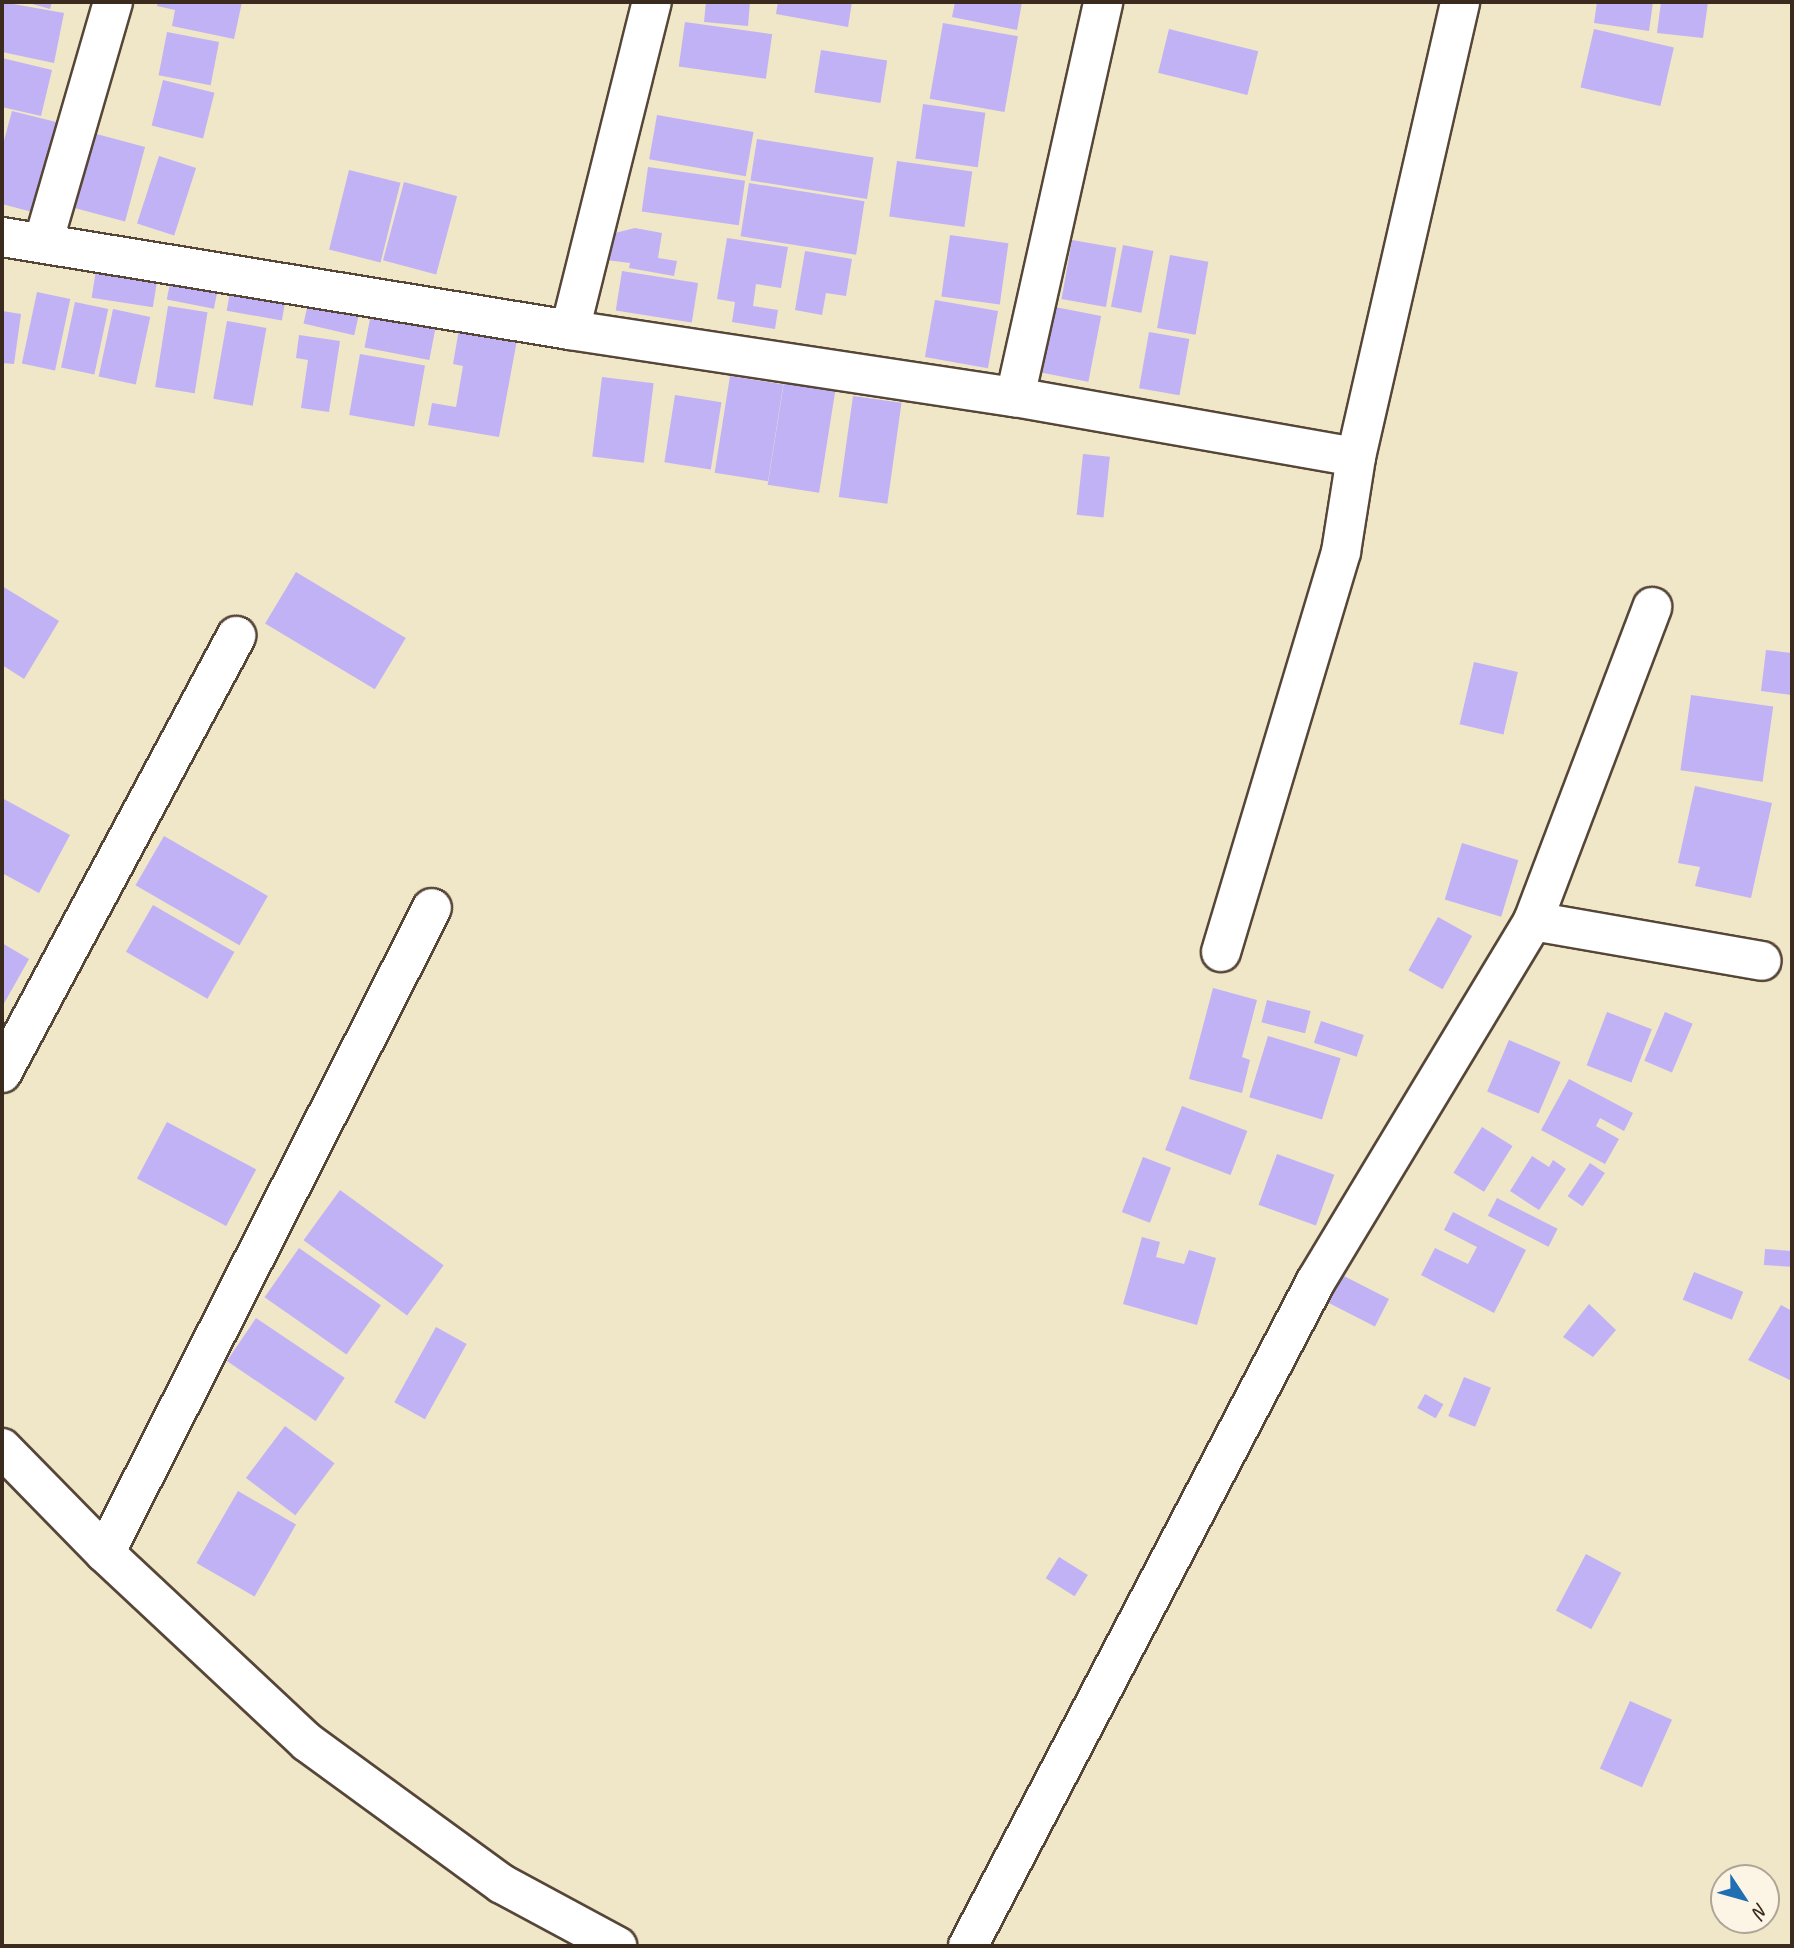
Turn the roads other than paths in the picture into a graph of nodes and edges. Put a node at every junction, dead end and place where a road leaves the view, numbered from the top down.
1 (113, 2) edge
2 (652, 2) edge
3 (1103, 2) edge
4 (1460, 2) edge
5 (2, 237) edge
6 (43, 243) junction
7 (570, 330) junction
8 (1015, 397) junction
9 (1356, 457) junction
10 (1652, 607) dead end
11 (236, 636) dead end
12 (432, 908) dead end
13 (1533, 921) junction
14 (1221, 952) dead end
15 (1762, 961) dead end
16 (2, 1073) edge
17 (2, 1448) edge
18 (106, 1553) junction
19 (617, 1946) edge
20 (968, 1946) edge

1 - 6 street
2 - 7 street
3 - 8 street
4 - 9 street
5 - 6 street
6 - 7 street
7 - 8 street
8 - 9 street
9 - 14 street
10 - 13 street
11 - 16 street
12 - 18 street
13 - 15 street
13 - 20 street
17 - 18 street
18 - 19 street

